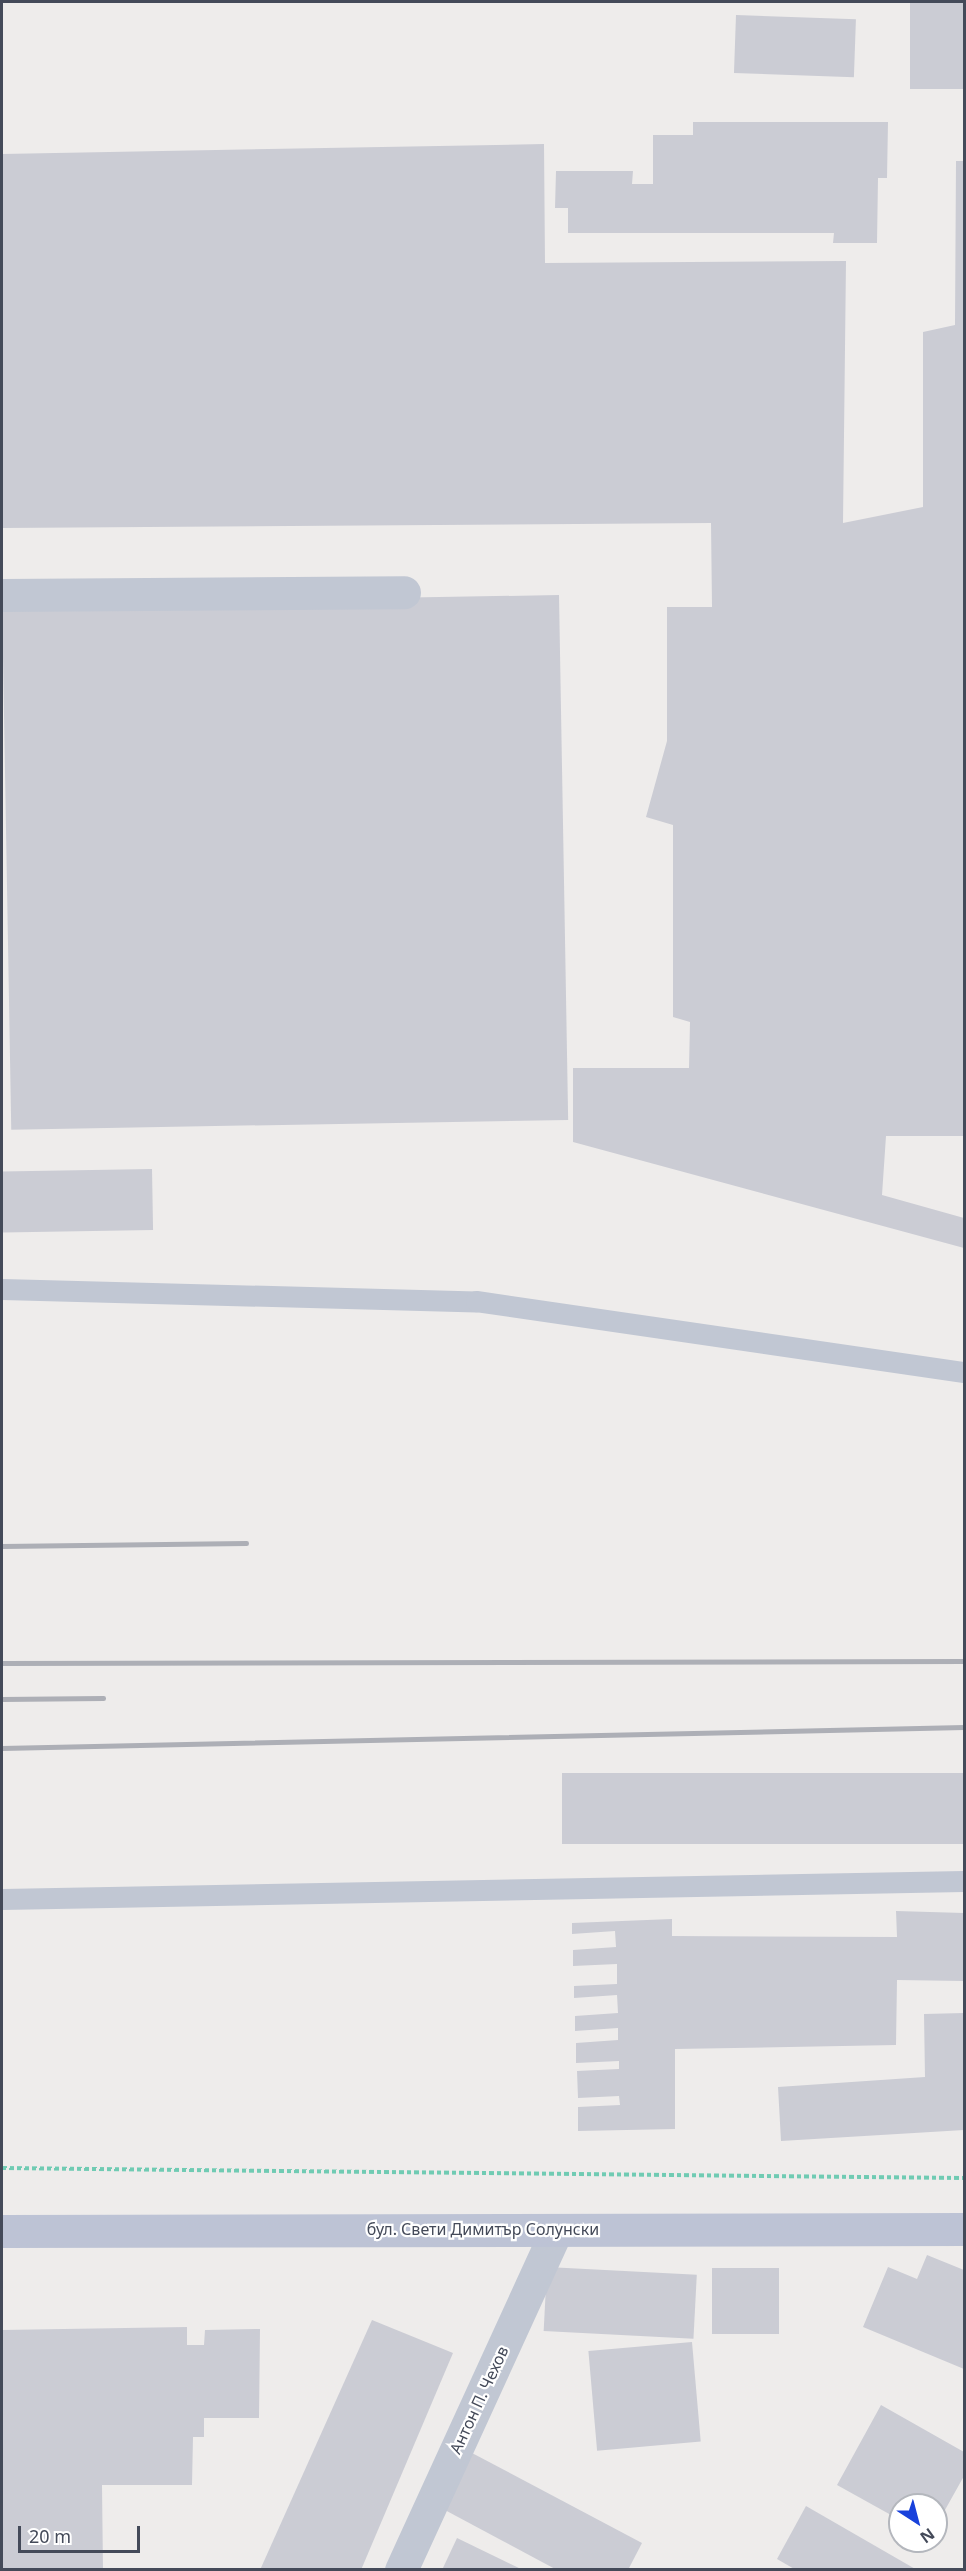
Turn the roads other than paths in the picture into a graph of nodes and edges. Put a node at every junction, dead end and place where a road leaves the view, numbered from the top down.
1 (404, 592) dead end
2 (2, 595) edge
3 (2, 1289) edge
4 (964, 1372) edge
5 (964, 1881) edge
6 (2, 1899) edge
7 (964, 2229) edge
8 (557, 2230) junction
9 (2, 2231) edge
10 (401, 2570) edge

1 - 2 street
3 - 4 lane
5 - 6 lane
7 - 8 main road, бул. Свети Димитър Солунски
8 - 9 main road, бул. Свети Димитър Солунски
8 - 10 street, Антон П. Чехов

